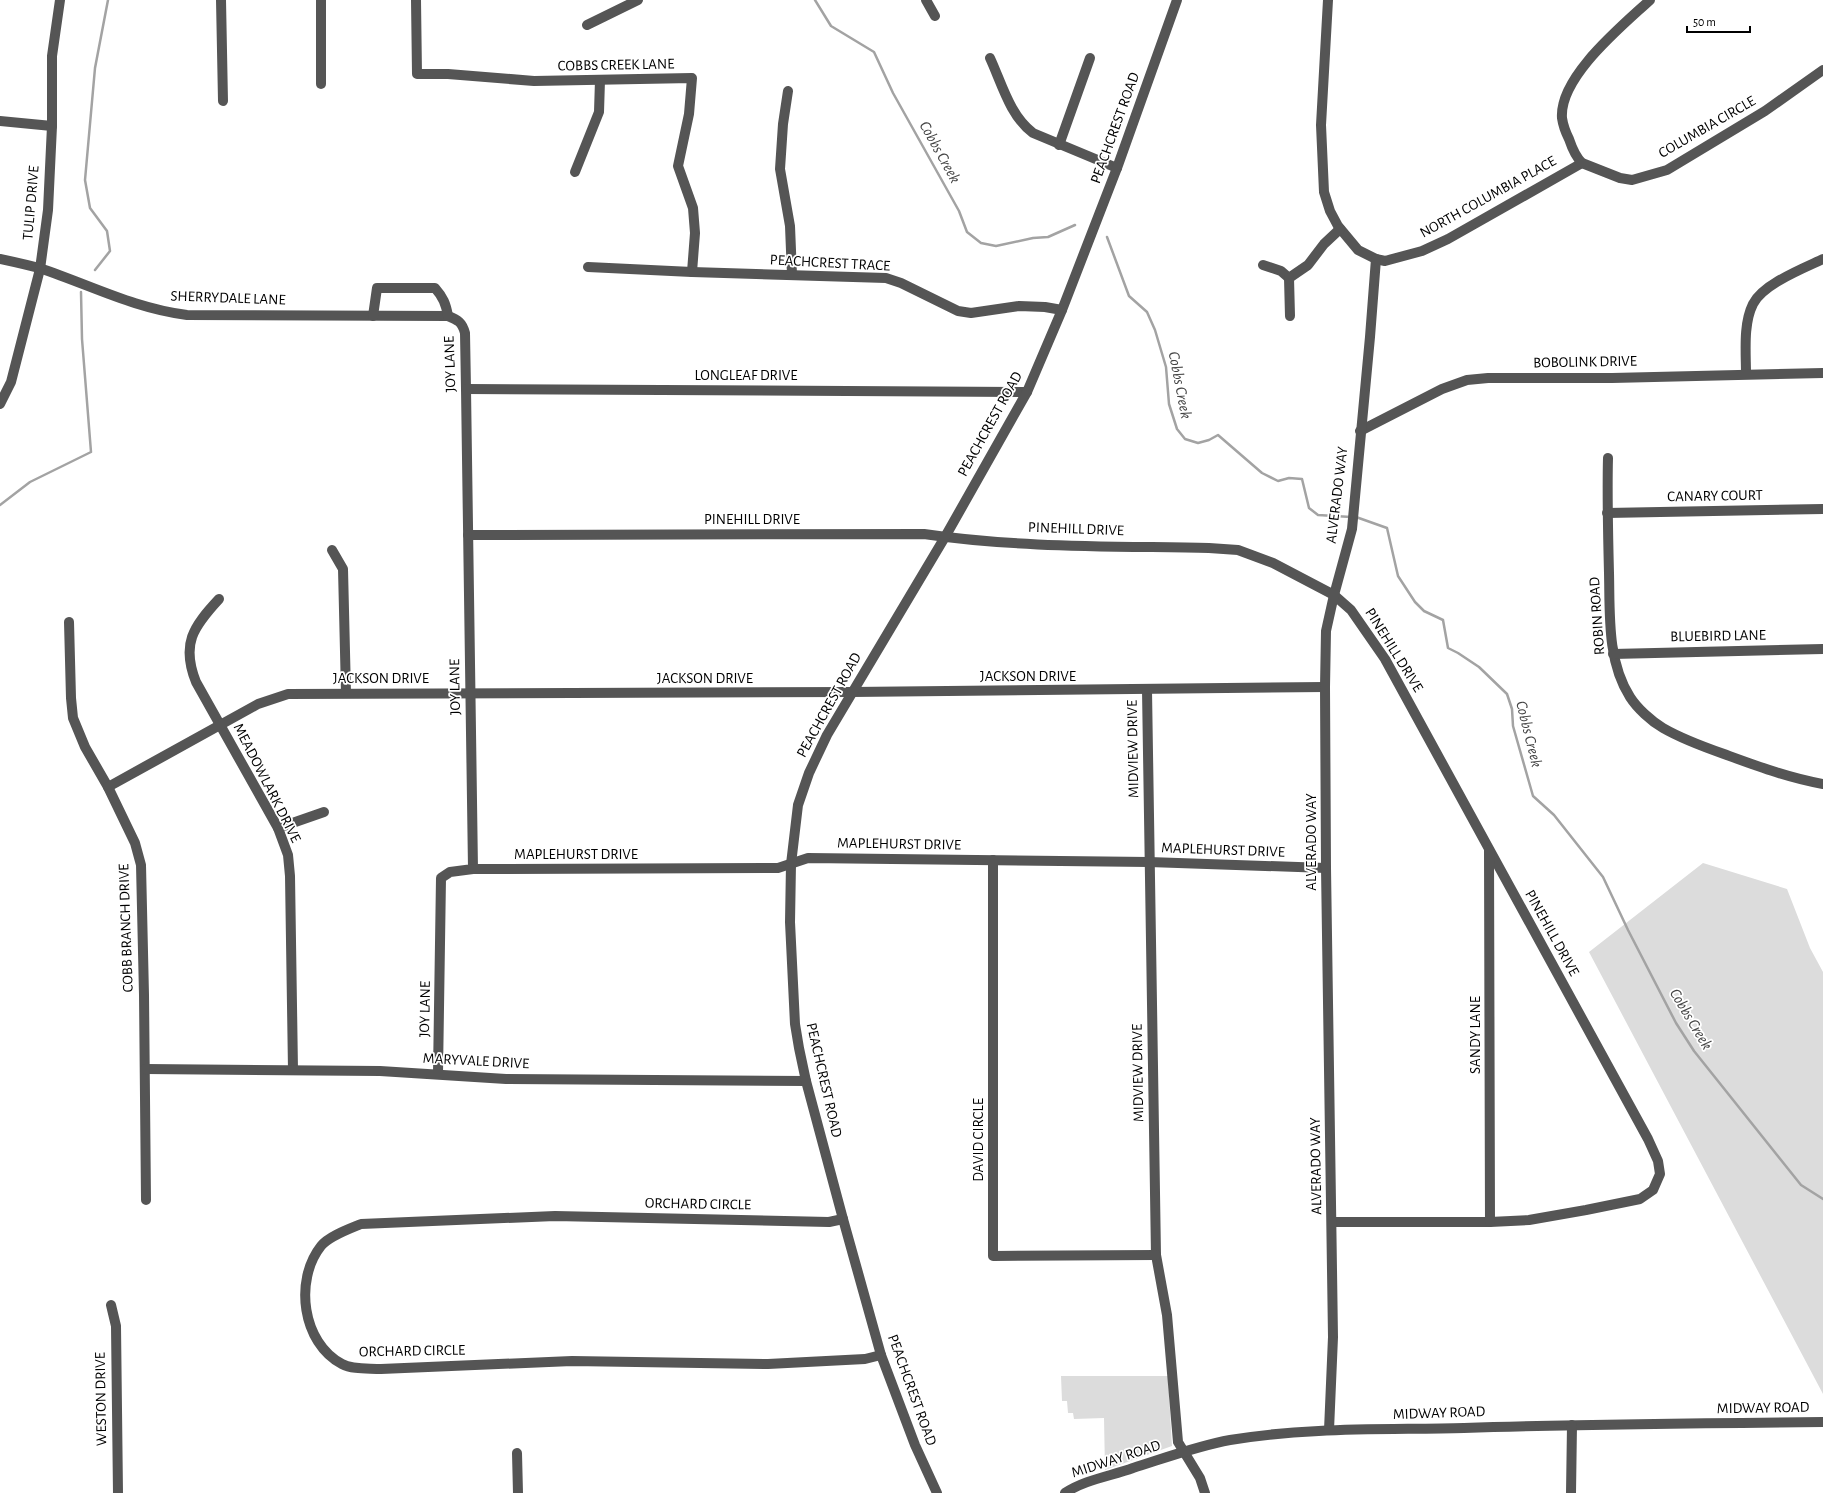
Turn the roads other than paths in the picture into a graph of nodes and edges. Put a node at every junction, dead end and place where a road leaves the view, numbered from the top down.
1 (221, 0) edge
2 (321, 0) edge
3 (416, 0) edge
4 (638, 0) edge
5 (926, 0) edge
6 (1177, 0) edge
7 (1328, 0) edge
8 (1650, 0) edge
9 (58, 1) edge
10 (935, 16) dead end
11 (587, 25) dead end
12 (990, 58) dead end
13 (1090, 58) dead end
14 (1823, 70) edge
15 (600, 80) junction
16 (321, 84) dead end
17 (788, 91) dead end
18 (222, 101) dead end
19 (0, 121) edge
20 (52, 126) junction
21 (1059, 144) junction
22 (1582, 163) junction
23 (1117, 168) junction
24 (575, 172) dead end
25 (1340, 229) junction
26 (1376, 258) junction
27 (0, 259) edge
28 (1823, 259) edge
29 (1263, 265) dead end
30 (588, 267) dead end
31 (40, 269) junction
32 (692, 272) junction
33 (792, 275) junction
34 (1289, 278) junction
35 (1062, 310) junction
36 (374, 316) junction
37 (417, 316) joint
38 (448, 316) junction
39 (1290, 316) dead end
40 (1823, 372) edge
41 (1746, 374) junction
42 (466, 389) junction
43 (1026, 392) junction
44 (0, 404) edge
45 (1360, 431) junction
46 (1608, 458) dead end
47 (1823, 509) edge
48 (1607, 513) junction
49 (468, 535) junction
50 (944, 537) junction
51 (332, 550) dead end
52 (1334, 595) junction
53 (218, 599) dead end
54 (69, 622) dead end
55 (1823, 649) edge
56 (1613, 654) junction
57 (1324, 687) junction
58 (1147, 690) junction
59 (852, 692) junction
60 (346, 693) junction
61 (470, 693) junction
62 (220, 724) junction
63 (1823, 784) edge
64 (108, 787) junction
65 (324, 812) dead end
66 (278, 828) junction
67 (1489, 848) junction
68 (993, 860) junction
69 (1149, 862) junction
70 (791, 864) junction
71 (1326, 868) junction
72 (472, 869) junction
73 (145, 1069) junction
74 (293, 1070) junction
75 (438, 1073) junction
76 (806, 1081) junction
77 (146, 1200) dead end
78 (843, 1219) junction
79 (1332, 1222) junction
80 (1490, 1222) junction
81 (1156, 1255) junction
82 (111, 1305) dead end
83 (881, 1356) junction
84 (1823, 1422) edge
85 (1572, 1425) junction
86 (1329, 1430) junction
87 (1183, 1452) junction
88 (517, 1454) dead end
89 (118, 1493) edge
90 (518, 1493) edge
91 (937, 1493) edge
92 (1065, 1493) edge
93 (1205, 1493) edge
94 (1571, 1493) edge

1 - 18 street
2 - 16 street
3 - 15 street, COBBS CREEK LANE
4 - 11 street
5 - 10 street
6 - 23 street, PEACHCREST ROAD
7 - 25 street, NORTH COLUMBIA PLACE
8 - 22 street
9 - 20 street, TULIP DRIVE
12 - 21 street
13 - 21 street
14 - 22 street, COLUMBIA CIRCLE
15 - 24 street
15 - 32 street, COBBS CREEK LANE
17 - 33 street
19 - 20 street
20 - 31 street, TULIP DRIVE
21 - 23 street
22 - 26 street, NORTH COLUMBIA PLACE
23 - 35 street, PEACHCREST ROAD
25 - 26 street, NORTH COLUMBIA PLACE
25 - 34 street
26 - 45 street, ALVERADO WAY
27 - 31 street, SHERRYDALE LANE
28 - 41 street
29 - 34 street
30 - 32 street, PEACHCREST TRACE
31 - 36 street, SHERRYDALE LANE
31 - 44 street, TULIP DRIVE
32 - 33 street, PEACHCREST TRACE
33 - 35 street, PEACHCREST TRACE
34 - 39 street
35 - 43 street, PEACHCREST ROAD
36 - 37 street, SHERRYDALE LANE
36 - 38 street
37 - 38 street, JOY LANE
38 - 42 street, JOY LANE
40 - 41 street, BOBOLINK DRIVE
41 - 45 street, BOBOLINK DRIVE
42 - 43 street, LONGLEAF DRIVE
42 - 49 street, JOY LANE
43 - 50 street, PEACHCREST ROAD
45 - 52 street, ALVERADO WAY
46 - 48 street, ROBIN ROAD
47 - 48 street, CANARY COURT
48 - 56 street, ROBIN ROAD
49 - 50 street, PINEHILL DRIVE
49 - 61 street, JOY LANE
50 - 52 street, PINEHILL DRIVE
50 - 59 street, PEACHCREST ROAD
51 - 60 street
52 - 57 street, ALVERADO WAY
52 - 67 street, PINEHILL DRIVE
53 - 62 street, MEADOWLARK DRIVE
54 - 64 street, COBB BRANCH DRIVE
55 - 56 street, BLUEBIRD LANE
56 - 63 street, ROBIN ROAD
57 - 58 street, JACKSON DRIVE
57 - 71 street, ALVERADO WAY
58 - 59 street, JACKSON DRIVE
58 - 69 street, MIDVIEW DRIVE
59 - 61 street, JACKSON DRIVE
59 - 70 street, PEACHCREST ROAD
60 - 61 street, JACKSON DRIVE
60 - 62 street, JACKSON DRIVE
61 - 72 street, JOY LANE
62 - 64 street, JACKSON DRIVE
62 - 66 street, MEADOWLARK DRIVE
64 - 73 street, COBB BRANCH DRIVE
65 - 66 street
66 - 74 street, MEADOWLARK DRIVE
67 - 80 street, SANDY LANE
67 - 80 street, PINEHILL DRIVE
68 - 69 street, MAPLEHURST DRIVE
68 - 70 street, MAPLEHURST DRIVE
68 - 81 street, DAVID CIRCLE
69 - 71 street, MAPLEHURST DRIVE
69 - 81 street, MIDVIEW DRIVE
70 - 72 street, MAPLEHURST DRIVE
70 - 76 street, PEACHCREST ROAD
71 - 79 street, ALVERADO WAY
72 - 75 street, JOY LANE
73 - 74 street, MARYVALE DRIVE
73 - 77 street, COBB BRANCH DRIVE
74 - 75 street, MARYVALE DRIVE
75 - 76 street, MARYVALE DRIVE
76 - 78 street, PEACHCREST ROAD
78 - 83 street, PEACHCREST ROAD
78 - 83 street, ORCHARD CIRCLE
79 - 80 street, PINEHILL DRIVE
79 - 86 street, ALVERADO WAY
81 - 87 street, MIDVIEW DRIVE
82 - 89 street, WESTON DRIVE
83 - 91 street, PEACHCREST ROAD
84 - 85 street, MIDWAY ROAD
85 - 86 street, MIDWAY ROAD
85 - 94 street
86 - 87 street, MIDWAY ROAD
87 - 92 street, MIDWAY ROAD
87 - 93 street, MIDVIEW DRIVE
88 - 90 street

